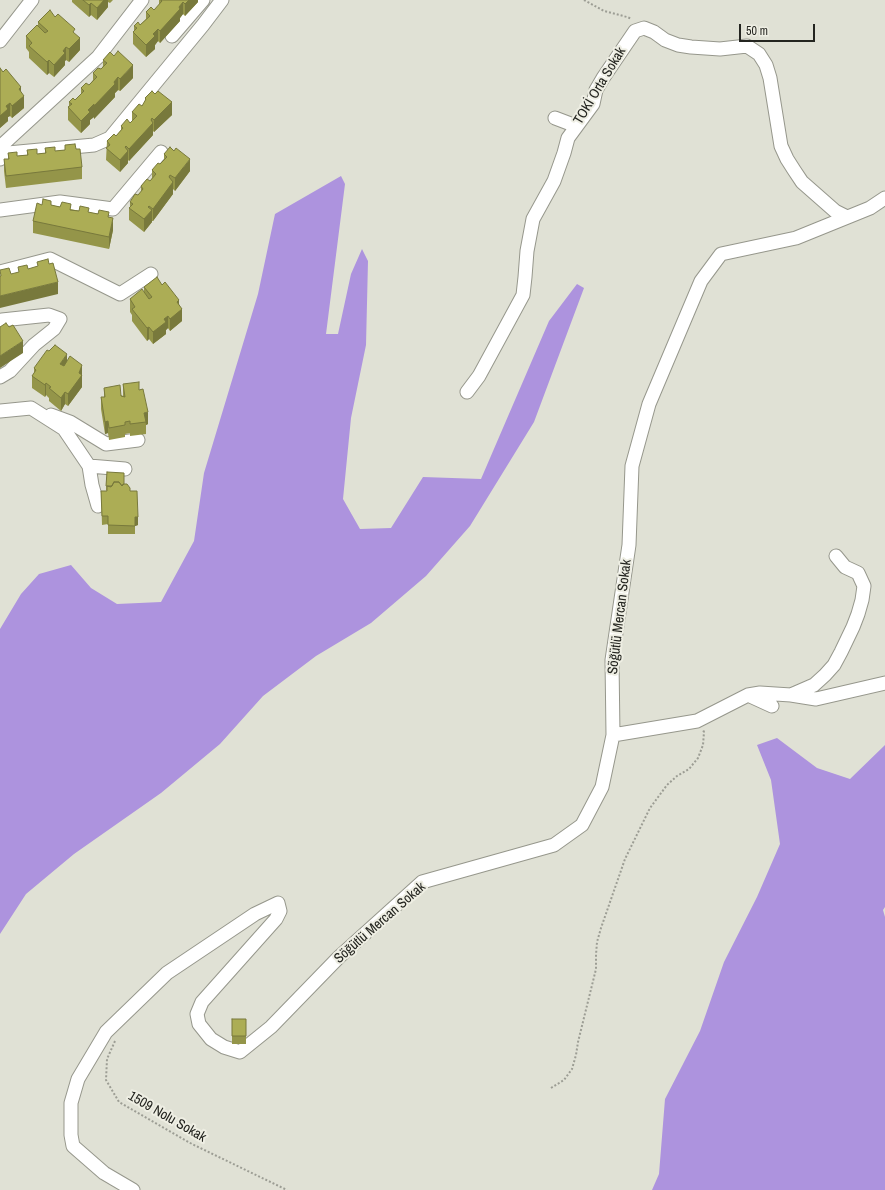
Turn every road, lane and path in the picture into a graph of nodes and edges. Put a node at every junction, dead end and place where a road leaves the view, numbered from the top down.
1 (32, 0) edge
2 (142, 0) edge
3 (203, 0) edge
4 (222, 0) edge
5 (584, 0) edge
6 (640, 30) junction
7 (172, 36) dead end
8 (0, 41) edge
9 (555, 118) dead end
10 (576, 126) junction
11 (0, 147) edge
12 (161, 152) dead end
13 (0, 159) edge
14 (885, 198) edge
15 (0, 210) edge
16 (847, 217) junction
17 (0, 272) edge
18 (151, 274) dead end
19 (0, 321) edge
20 (0, 377) edge
21 (467, 392) dead end
22 (31, 408) junction
23 (0, 410) edge
24 (138, 440) dead end
25 (89, 466) junction
26 (125, 469) dead end
27 (98, 506) dead end
28 (836, 556) dead end
29 (885, 683) edge
30 (748, 695) junction
31 (791, 696) junction
32 (772, 706) dead end
33 (697, 721) junction
34 (613, 735) junction
35 (115, 1040) dead end
36 (551, 1088) dead end
37 (132, 1190) edge
38 (287, 1190) edge

1 - 8 street
2 - 11 street
3 - 7 street
4 - 13 street
5 - 6 path
6 - 10 street, TOKİ Orta Sokak
6 - 16 street
9 - 10 street
10 - 21 street, TOKİ Orta Sokak
12 - 15 street
14 - 16 street
16 - 34 street, Söğütlü Mercan Sokak
17 - 18 street
19 - 20 street
22 - 23 street
22 - 24 street
22 - 25 street
25 - 26 street
25 - 27 street
28 - 31 street
29 - 31 street
30 - 31 street
30 - 32 street
30 - 33 street
33 - 34 street
33 - 36 path
34 - 37 street, Söğütlü Mercan Sokak
35 - 38 path, 1509 Nolu Sokak

